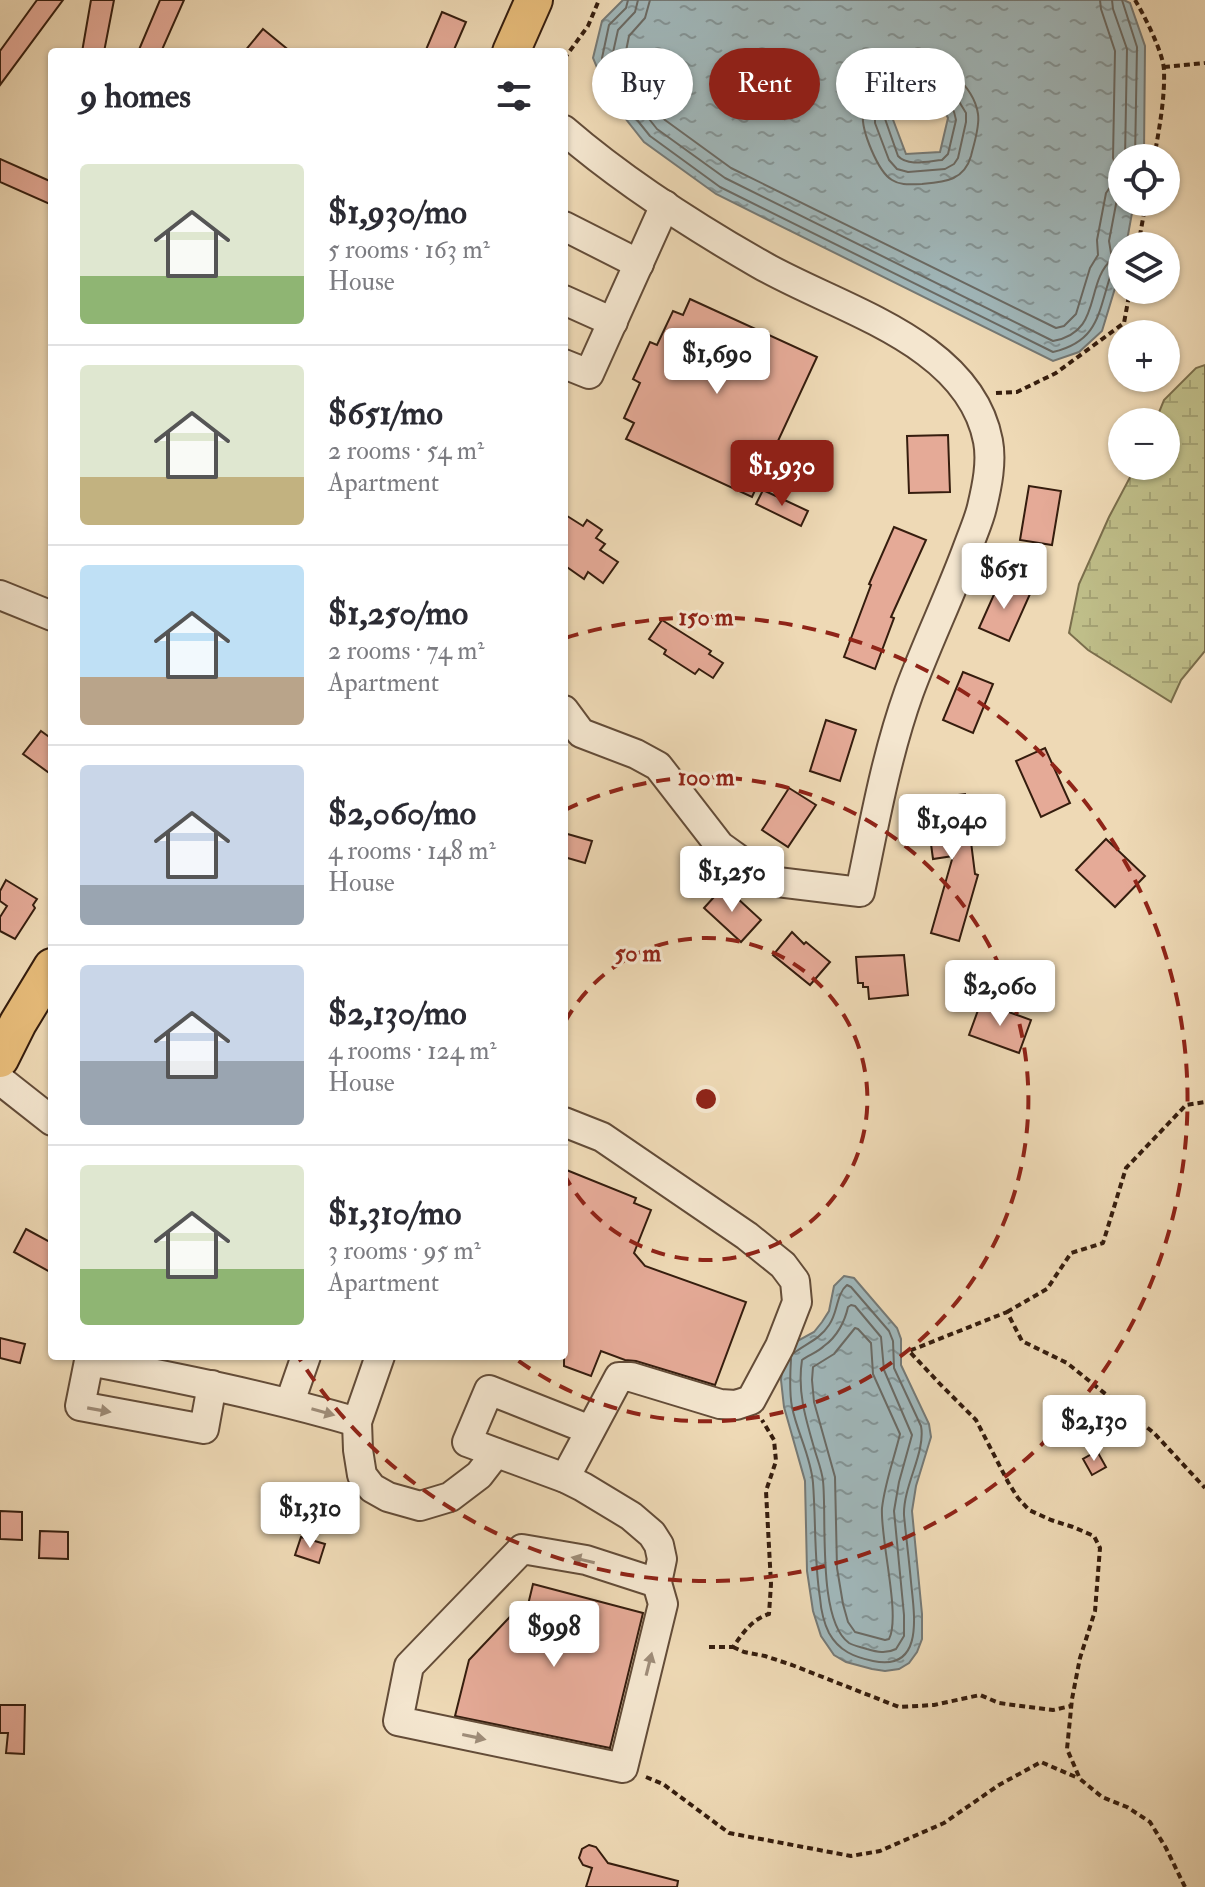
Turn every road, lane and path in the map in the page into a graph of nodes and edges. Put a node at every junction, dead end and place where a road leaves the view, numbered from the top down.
1 (532, 0) edge
2 (599, 0) edge
3 (1135, 0) edge
4 (513, 48) edge
5 (568, 54) edge
6 (1205, 63) edge
7 (1164, 67) junction
8 (568, 137) edge
9 (1156, 144) edge
10 (665, 205) junction
11 (568, 228) edge
12 (639, 264) junction
13 (568, 302) edge
14 (1127, 304) edge
15 (613, 322) junction
16 (568, 366) edge
17 (969, 398) junction
18 (0, 595) edge
19 (48, 614) edge
20 (568, 715) edge
21 (48, 974) edge
22 (0, 1059) edge
23 (0, 1080) edge
24 (1205, 1102) edge
25 (48, 1118) edge
26 (568, 1124) edge
27 (1007, 1312) junction
28 (305, 1360) edge
29 (379, 1360) edge
30 (212, 1385) dead end
31 (751, 1400) junction
32 (290, 1402) junction
33 (357, 1422) junction
34 (590, 1430) junction
35 (496, 1453) junction
36 (565, 1478) junction
37 (1205, 1488) edge
38 (657, 1583) junction
39 (709, 1647) dead end
40 (733, 1647) junction
41 (1071, 1706) junction
42 (623, 1768) junction
43 (1080, 1779) junction
44 (1185, 1887) edge

1 - 4 main road
2 - 5 path
3 - 7 path
6 - 7 path
7 - 9 path
8 - 10 street
10 - 12 street
10 - 17 street
11 - 12 street
12 - 15 street
13 - 15 street
14 - 17 path
15 - 16 street
17 - 20 street
18 - 19 street
21 - 22 main road
23 - 25 street
24 - 27 path
26 - 31 street
27 - 37 path
27 - 41 path
28 - 32 street
29 - 33 street
30 - 32 street
31 - 34 street
31 - 40 path
32 -> 33 street
33 - 35 street
34 - 35 street
34 - 36 street
35 - 36 street
36 - 38 street
42 -> 38 street
38 -> 42 street
39 - 40 path
40 - 41 path
41 - 43 path
42 - 43 path
43 - 44 path

